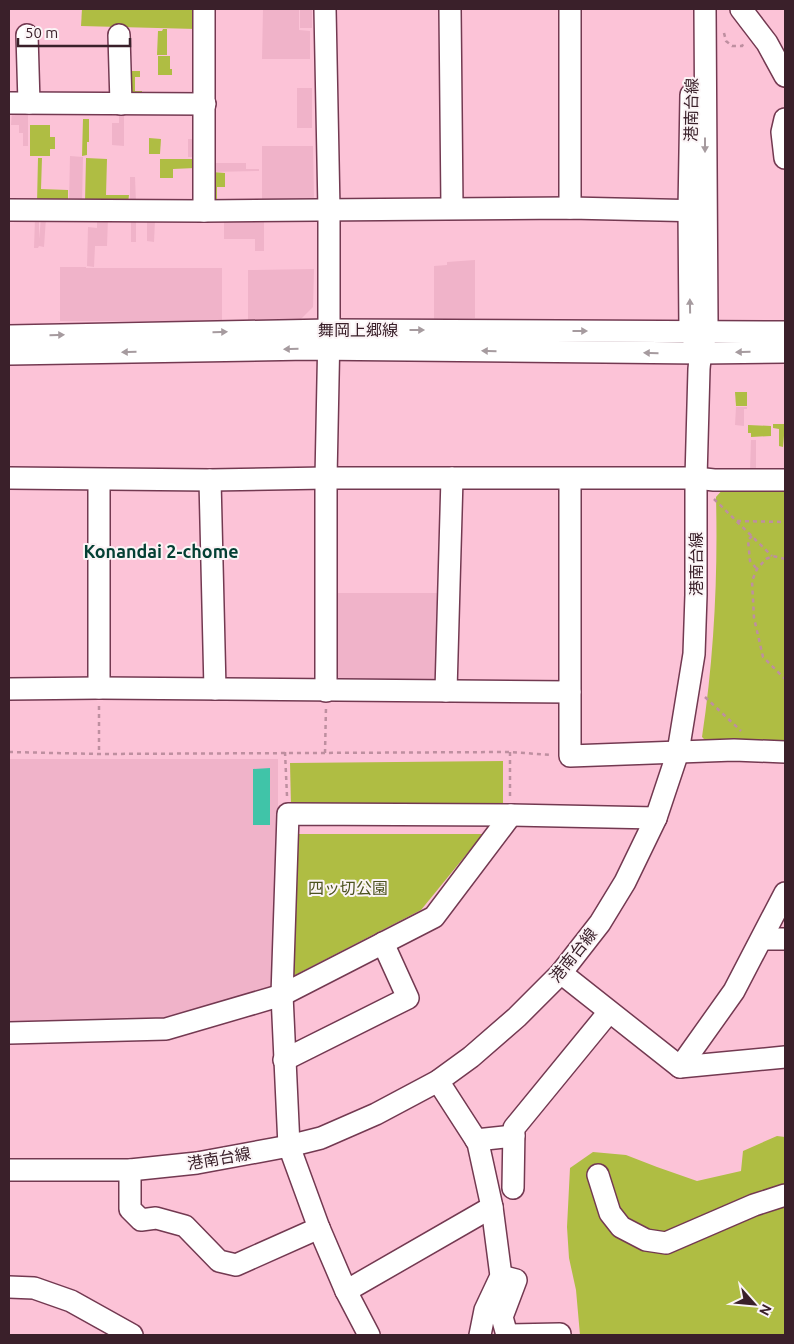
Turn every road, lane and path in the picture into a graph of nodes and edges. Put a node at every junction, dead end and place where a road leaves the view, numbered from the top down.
1 (204, 9) edge
2 (325, 9) edge
3 (450, 9) edge
4 (570, 9) edge
5 (691, 9) edge
6 (705, 9) edge
7 (741, 9) edge
8 (27, 35) dead end
9 (119, 35) dead end
10 (785, 76) edge
11 (19, 103) edge
12 (121, 104) junction
13 (205, 104) junction
14 (785, 119) edge
15 (785, 158) edge
16 (452, 208) junction
17 (570, 208) junction
18 (9, 210) edge
19 (329, 210) junction
20 (204, 211) junction
21 (697, 211) junction
22 (698, 332) junction
23 (785, 332) edge
24 (9, 336) edge
25 (328, 340) junction
26 (785, 352) edge
27 (700, 353) junction
28 (9, 354) edge
29 (9, 478) edge
30 (326, 478) junction
31 (452, 478) junction
32 (696, 478) junction
33 (570, 479) junction
34 (99, 480) junction
35 (210, 480) junction
36 (785, 480) edge
37 (712, 498) dead end
38 (737, 521) junction
39 (785, 522) edge
40 (752, 536) junction
41 (773, 556) junction
42 (785, 559) edge
43 (757, 569) junction
44 (785, 679) edge
45 (99, 688) junction
46 (215, 689) junction
47 (9, 690) edge
48 (326, 691) junction
49 (446, 691) junction
50 (570, 692) junction
51 (704, 696) dead end
52 (747, 737) dead end
53 (9, 752) edge
54 (285, 752) junction
55 (510, 752) junction
56 (678, 752) junction
57 (785, 752) edge
58 (325, 753) junction
59 (99, 754) junction
60 (570, 756) junction
61 (288, 814) junction
62 (510, 815) junction
63 (656, 818) junction
64 (785, 893) edge
65 (762, 939) junction
66 (785, 939) edge
67 (383, 943) junction
68 (561, 973) junction
69 (282, 995) junction
70 (609, 1012) junction
71 (9, 1033) edge
72 (785, 1057) edge
73 (284, 1060) junction
74 (680, 1067) junction
75 (438, 1081) junction
76 (514, 1136) junction
77 (476, 1140) junction
78 (289, 1146) junction
79 (9, 1170) edge
80 (130, 1170) junction
81 (598, 1175) dead end
82 (512, 1188) dead end
83 (785, 1195) edge
84 (492, 1207) junction
85 (319, 1228) junction
86 (501, 1276) junction
87 (9, 1287) edge
88 (346, 1291) junction
89 (560, 1334) dead end
90 (132, 1335) edge
91 (369, 1335) edge
92 (480, 1335) edge
93 (508, 1335) edge

1 - 13 street
2 - 19 street
3 - 16 street
4 - 17 street
5 - 21 street, 港南台線
6 -> 21 street
7 - 10 street
8 - 11 street
9 - 12 street
11 - 12 street
12 - 13 street
13 - 20 street
14 - 15 street
16 - 17 street
16 - 19 street
17 - 21 street
18 - 20 street
19 - 20 street
19 - 25 street
21 - 22 street, 港南台線
22 - 23 street, 舞岡上郷線
25 -> 22 street, 舞岡上郷線
22 - 27 street, 港南台線
24 -> 25 street, 舞岡上郷線
27 -> 25 street, 舞岡上郷線
25 -> 28 street, 舞岡上郷線
25 - 30 street
26 -> 27 street, 舞岡上郷線
27 - 32 street, 港南台線
29 - 34 street
30 - 31 street
30 - 35 street
30 - 48 street
31 - 33 street
31 - 49 street
32 - 33 street
32 - 36 street
32 - 56 street, 港南台線
33 - 50 street
34 - 35 street
34 - 45 street
35 - 46 street
37 - 38 path
38 - 39 path
38 - 40 path
40 - 41 path
40 - 43 path
41 - 42 path
41 - 43 path
43 - 44 path
45 - 46 street
45 - 47 street
45 - 59 path
46 - 48 street
48 - 49 street
48 - 58 path
49 - 50 street
50 - 60 street
51 - 52 path
53 - 59 path
54 - 58 path
54 - 59 path
54 - 61 path
55 - 58 path
55 - 60 path
55 - 62 path
56 - 57 street
56 - 60 street
56 - 63 street, 港南台線
61 - 62 street
61 - 69 street
62 - 63 street
62 - 67 street
63 - 68 street, 港南台線
64 - 65 street
65 - 66 street
65 - 74 street
67 - 69 street
67 - 73 street
68 - 70 street
68 - 75 street, 港南台線
69 - 71 street
69 - 73 street
70 - 74 street
70 - 76 street
72 - 74 street
73 - 78 street
75 - 77 street
75 - 78 street, 港南台線
76 - 77 street
76 - 82 street
77 - 84 street
78 - 80 street, 港南台線
78 - 85 street
79 - 80 street, 港南台線
80 - 85 street
81 - 83 street
84 - 86 street
84 - 88 street
85 - 88 street
86 - 92 street
86 - 93 street
87 - 90 street
88 - 91 street
89 - 93 street

